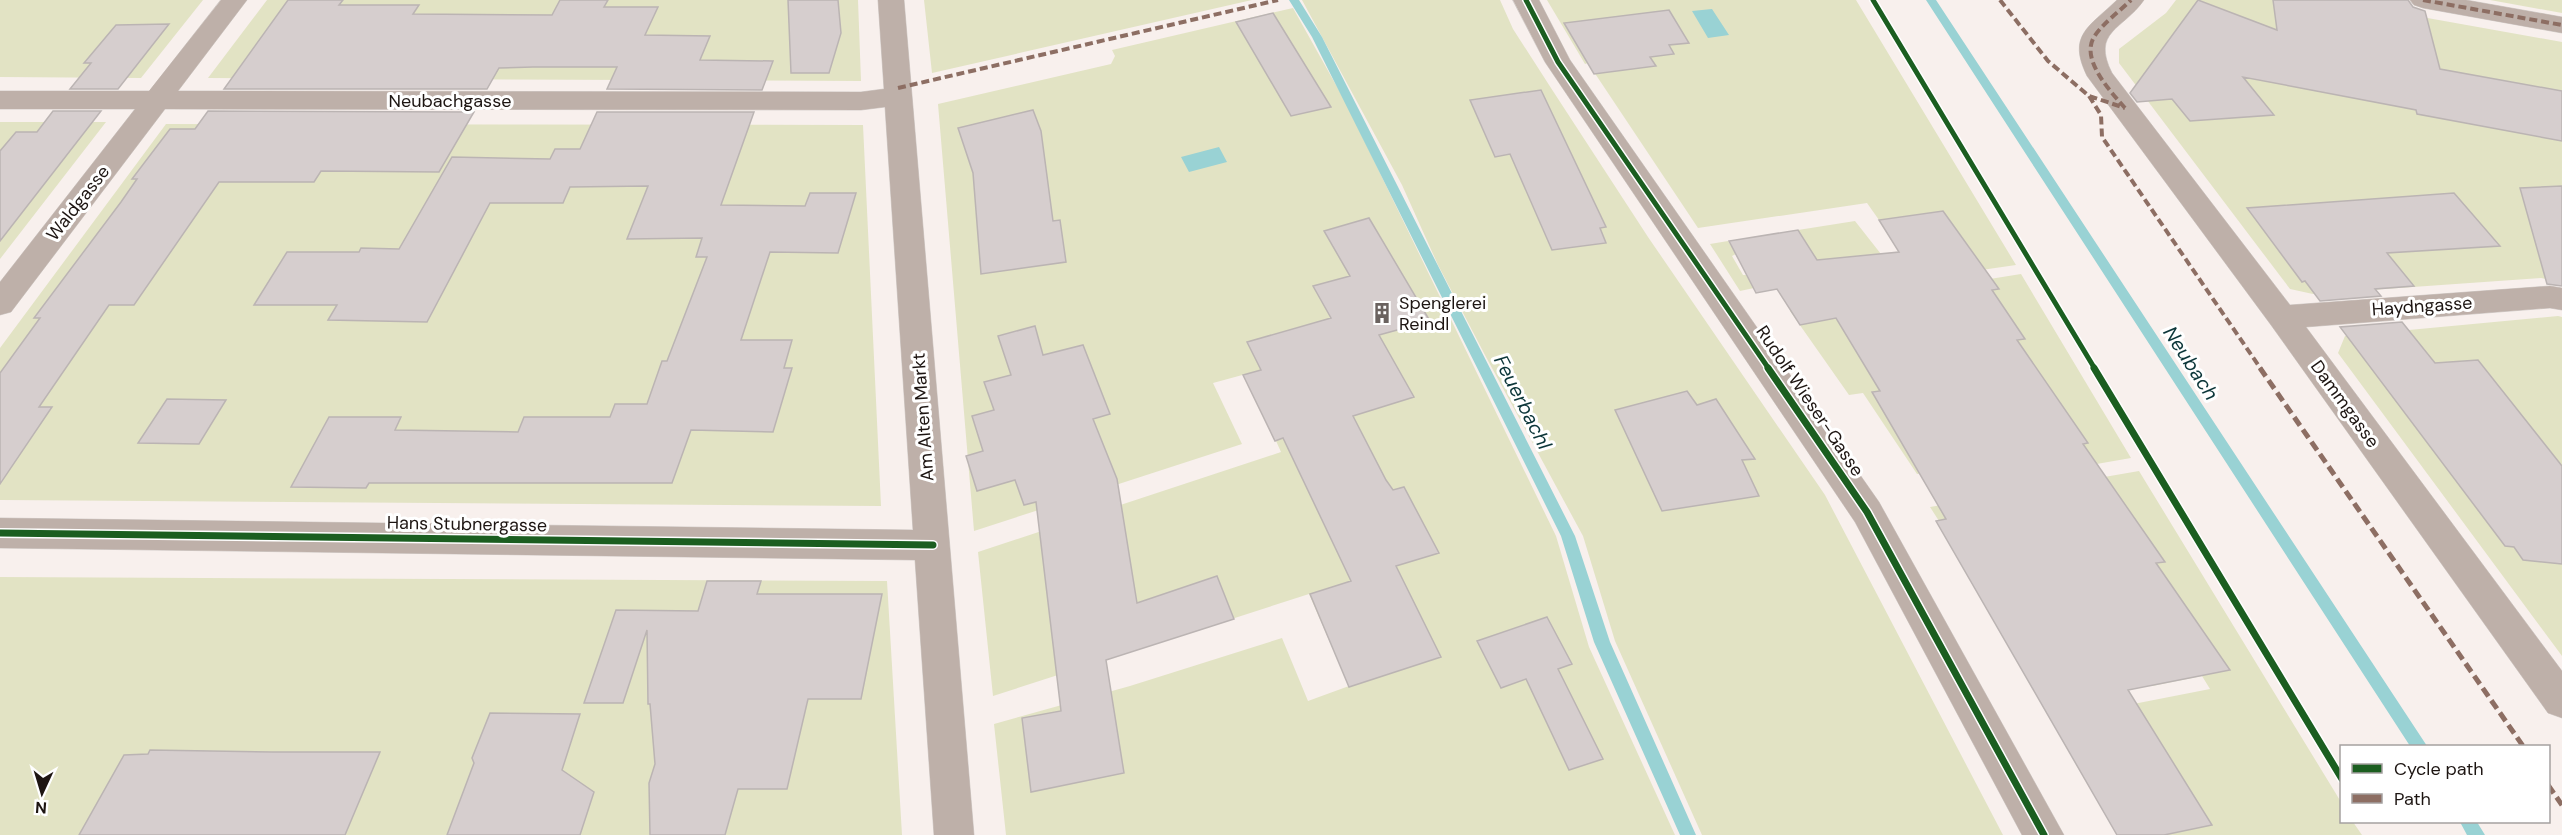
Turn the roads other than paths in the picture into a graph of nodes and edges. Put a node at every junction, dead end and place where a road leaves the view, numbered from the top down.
1 (234, 0) edge
2 (891, 0) edge
3 (1526, 0) edge
4 (2131, 0) edge
5 (2423, 0) edge
6 (2562, 25) edge
7 (899, 96) junction
8 (0, 100) edge
9 (157, 101) junction
10 (2562, 299) edge
11 (0, 304) edge
12 (2282, 316) junction
13 (0, 533) edge
14 (933, 545) junction
15 (2562, 701) edge
16 (954, 835) edge
17 (2044, 835) edge

1 - 9 street, Waldgasse
2 - 7 street, Am Alten Markt
3 - 17 street, Rudolf Wieser-Gasse
4 - 12 street, Dammgasse
5 - 6 street
7 - 9 street, Neubachgasse
7 - 14 street, Am Alten Markt
8 - 9 street, Neubachgasse
9 - 11 street, Waldgasse
10 - 12 street, Haydngasse
12 - 15 street, Dammgasse
13 - 14 street, Hans Stubnergasse
14 - 16 street, Am Alten Markt

